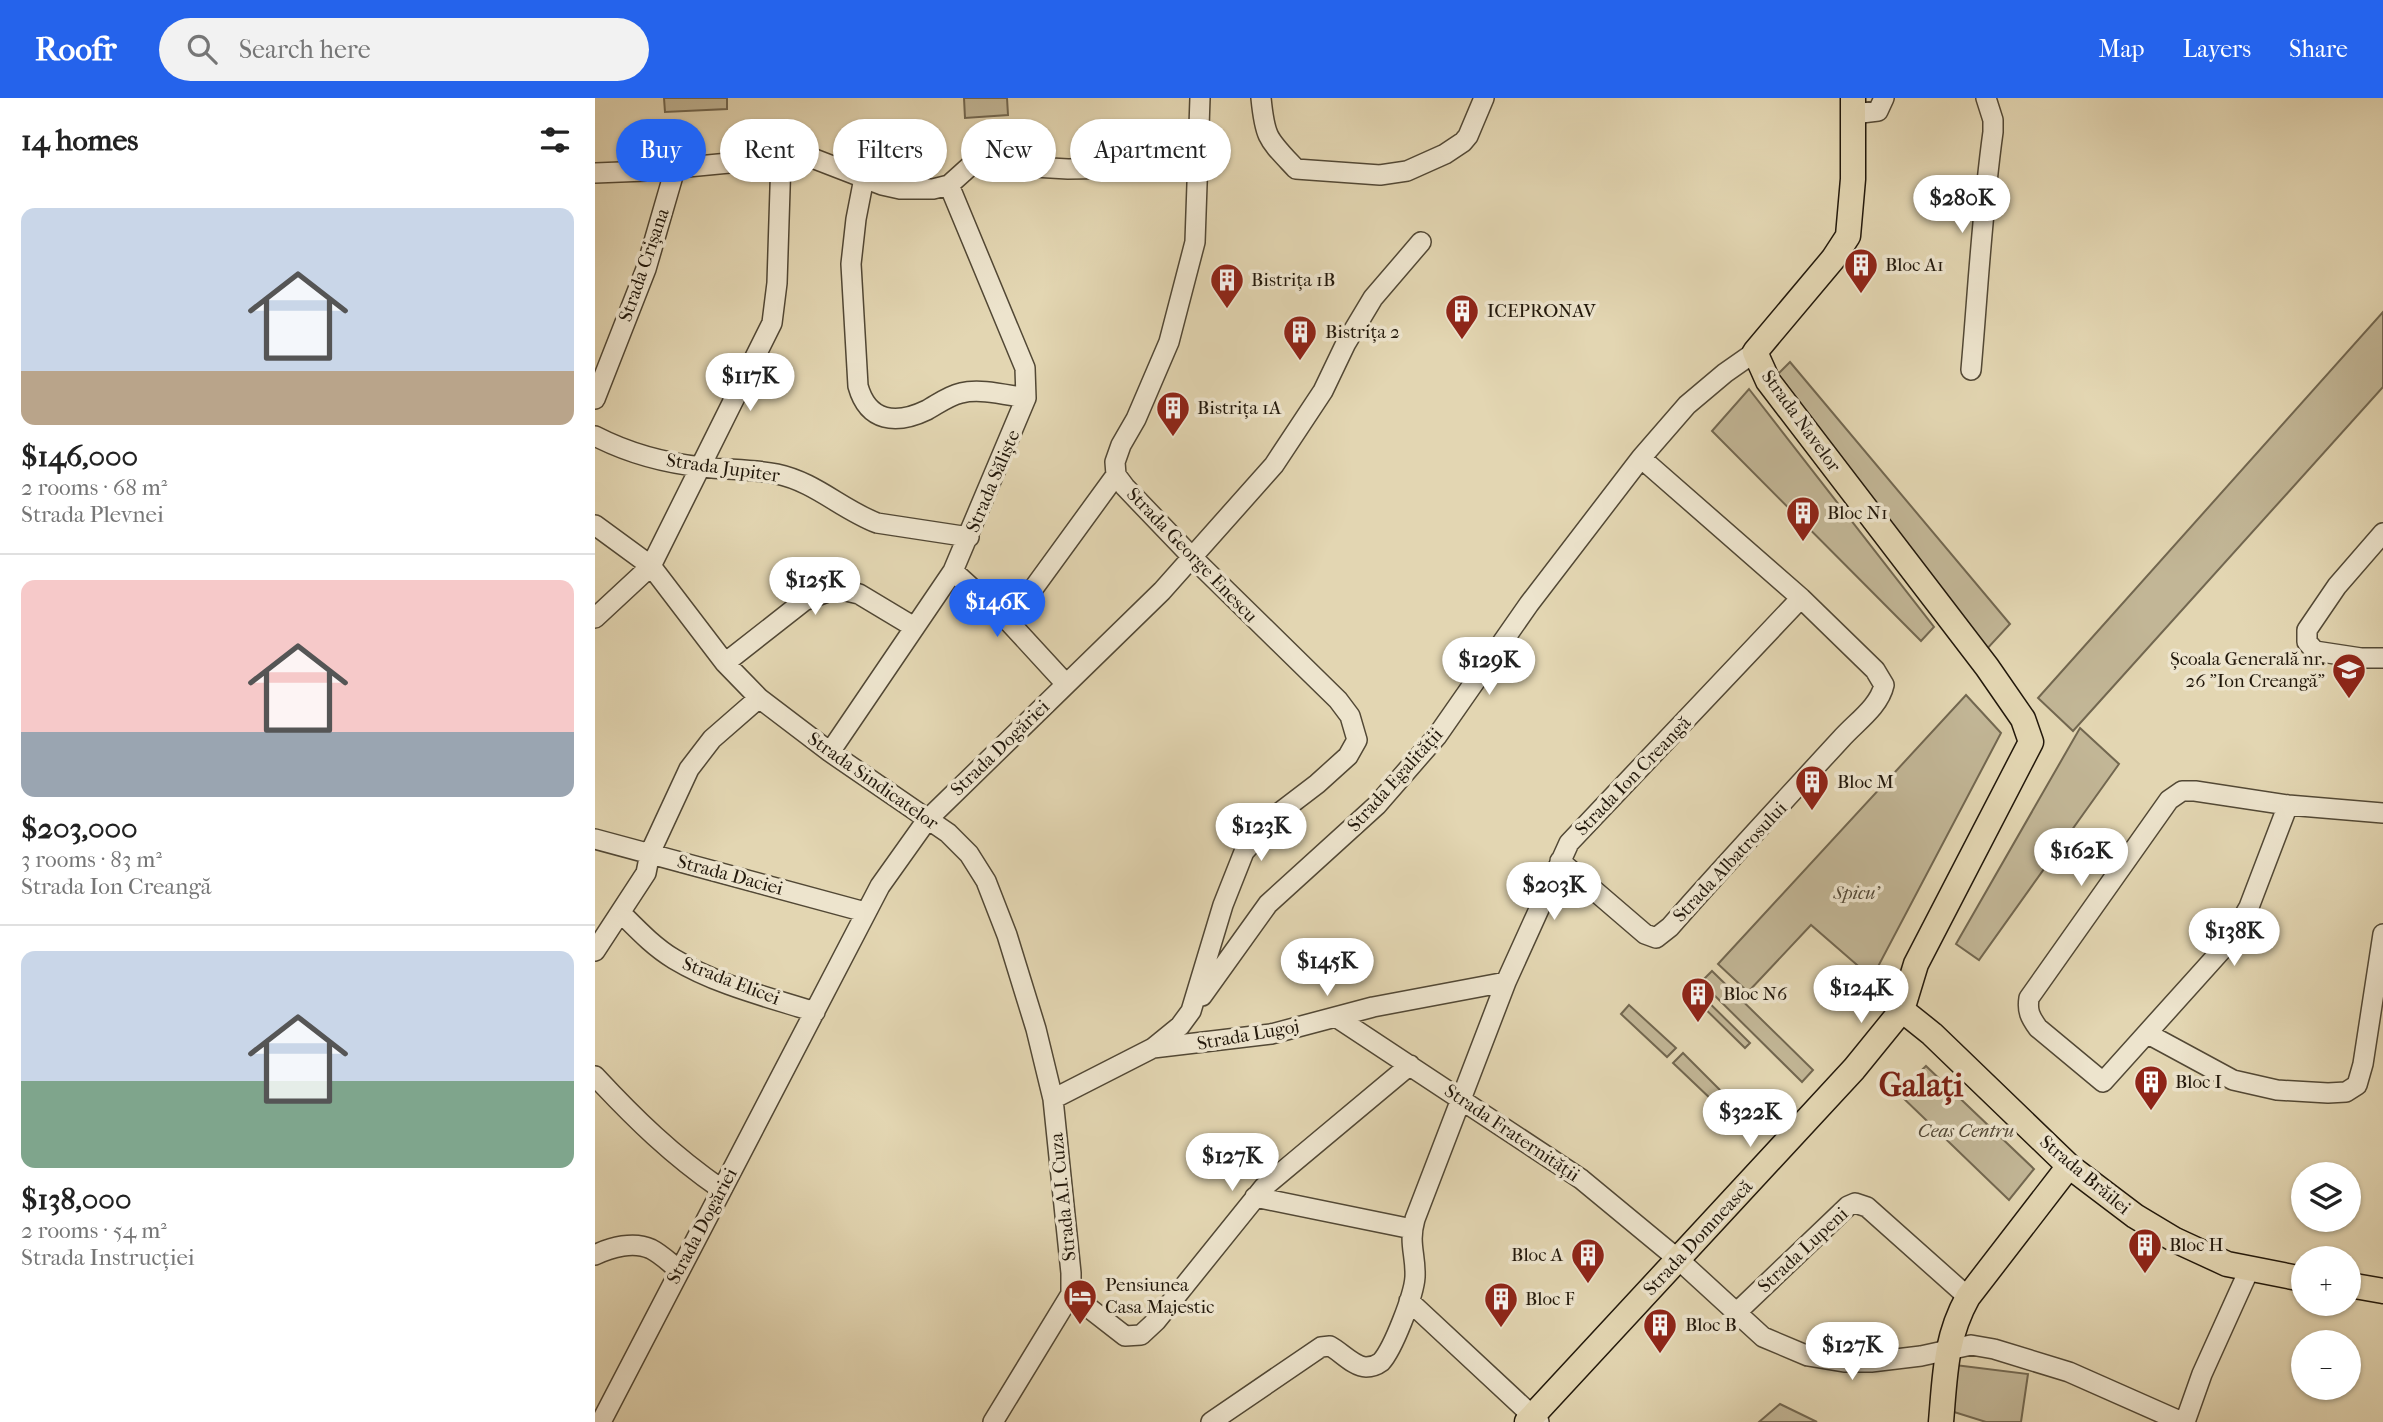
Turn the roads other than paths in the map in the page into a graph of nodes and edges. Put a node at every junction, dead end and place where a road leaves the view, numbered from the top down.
1 (1200, 98) edge
2 (1261, 98) edge
3 (1483, 98) edge
4 (1884, 98) edge
5 (1986, 98) edge
6 (1853, 106) edge
7 (1199, 119) edge
8 (1070, 169) edge
9 (616, 172) edge
10 (595, 173) edge
11 (671, 182) edge
12 (780, 182) edge
13 (863, 182) edge
14 (877, 182) edge
15 (1197, 182) edge
16 (949, 185) junction
17 (1421, 242) dead end
18 (1755, 352) junction
19 (1971, 370) dead end
20 (1026, 398) junction
21 (595, 399) edge
22 (595, 436) edge
23 (1641, 458) junction
24 (701, 467) junction
25 (1116, 475) junction
26 (595, 524) edge
27 (2383, 533) edge
28 (969, 537) junction
29 (1192, 557) junction
30 (650, 566) junction
31 (953, 570) junction
32 (1801, 598) junction
33 (595, 618) edge
34 (1009, 622) junction
35 (914, 627) junction
36 (2383, 658) edge
37 (725, 663) junction
38 (1066, 684) junction
39 (759, 698) junction
40 (2023, 719) joint
41 (830, 752) junction
42 (2288, 805) junction
43 (2383, 813) edge
44 (927, 820) junction
45 (595, 839) edge
46 (650, 853) junction
47 (1560, 861) junction
48 (865, 912) junction
49 (621, 913) junction
50 (2383, 934) edge
51 (595, 951) edge
52 (1506, 982) junction
53 (1902, 1010) junction
54 (1191, 1011) junction
55 (815, 1012) junction
56 (1336, 1017) junction
57 (2148, 1034) junction
58 (1153, 1048) junction
59 (1410, 1065) junction
60 (595, 1076) edge
61 (1461, 1097) junction
62 (1053, 1099) junction
63 (2069, 1166) junction
64 (721, 1189) junction
65 (1255, 1197) junction
66 (1412, 1229) junction
67 (595, 1255) edge
68 (1679, 1260) junction
69 (679, 1270) junction
70 (2249, 1270) junction
71 (2291, 1277) edge
72 (2361, 1286) edge
73 (2382, 1289) edge
74 (1071, 1294) junction
75 (1968, 1297) junction
76 (1409, 1301) junction
77 (1735, 1314) junction
78 (1947, 1350) junction
79 (1533, 1420) edge
80 (601, 1422) edge
81 (993, 1422) edge
82 (1211, 1422) edge
83 (1941, 1422) edge
84 (2183, 1422) edge

1 - 7 street, Strada George Enescu
2 - 3 street
4 - 6 street
5 - 19 street
6 - 18 main road, Strada Navelor
8 - 16 street
9 - 10 street
11 - 21 street, Strada Crișana
12 - 24 street
13 - 20 street
14 - 16 street
15 - 25 street, Strada George Enescu
16 - 20 street, Strada Săliște
17 - 29 street, Strada Dogăriei
18 - 23 street, Strada Egalității
18 - 40 main road, Strada Navelor
20 - 28 street, Strada Săliște
22 - 24 street, Strada Jupiter
23 - 32 street
23 - 54 street, Strada Egalității
24 - 28 street, Strada Jupiter
24 - 30 street
25 - 29 street, Strada George Enescu
25 - 34 street
26 - 30 street, Strada Sindicatelor
27 - 36 street
28 - 31 street, Strada Săliște
29 - 38 street, Strada Dogăriei
29 - 54 street, Strada George Enescu
30 - 33 street
30 - 37 street, Strada Sindicatelor
31 - 34 street
31 - 35 street, Strada Săliște
32 - 47 street, Strada Ion Creangă
32 - 47 street, Strada Albatrosului
34 - 38 street
35 - 37 street
35 - 41 street, Strada Săliște
37 - 39 street, Strada Sindicatelor
38 - 44 street, Strada Dogăriei
39 - 41 street, Strada Sindicatelor
39 - 46 street
40 - 53 main road, Strada Domnească
41 - 44 street, Strada Sindicatelor
42 - 43 street
42 - 57 street
42 - 57 street
44 - 48 street, Strada Dogăriei
44 - 62 street, Strada Sindicatelor
45 - 46 street, Strada Daciei
46 - 48 street, Strada Daciei
46 - 49 street
47 - 52 street, Strada Ion Creangă
48 - 55 street, Strada Dogăriei
49 - 51 street
49 - 55 street, Strada Elicei
50 - 57 street
52 - 56 street, Strada Lugoj
52 - 61 street, Strada Ion Creangă
53 - 63 main road, Strada Brăilei
53 - 68 main road, Strada Domnească
54 - 58 street, Strada Egalității
55 - 64 street, Strada Dogăriei
56 - 58 street, Strada Lugoj
56 - 59 street, Strada Fraternității
58 - 62 street
59 - 61 street, Strada Fraternității
59 - 65 street
60 - 64 street
61 - 66 street, Strada Ion Creangă
61 - 68 street, Strada Fraternității
62 - 74 street, Strada A.I. Cuza
63 - 70 main road, Strada Brăilei
63 - 75 main road
64 - 69 street, Strada Dogăriei
65 - 66 street
65 - 74 street
66 - 76 street, Strada Ion Creangă
67 - 69 street
68 - 77 street, Strada Fraternității
68 - 79 main road, Strada Domnească
69 - 80 street, Strada Dogăriei
70 - 71 main road, Strada Brăilei
70 - 84 street
72 - 73 main road
74 - 81 street
75 - 77 street, Strada Lupeni
75 - 78 main road
76 - 79 street
76 - 82 street, Strada Ion Creangă
77 - 78 street, Strada Fraternității
78 - 83 main road
78 - 84 street, Strada Fraternității

